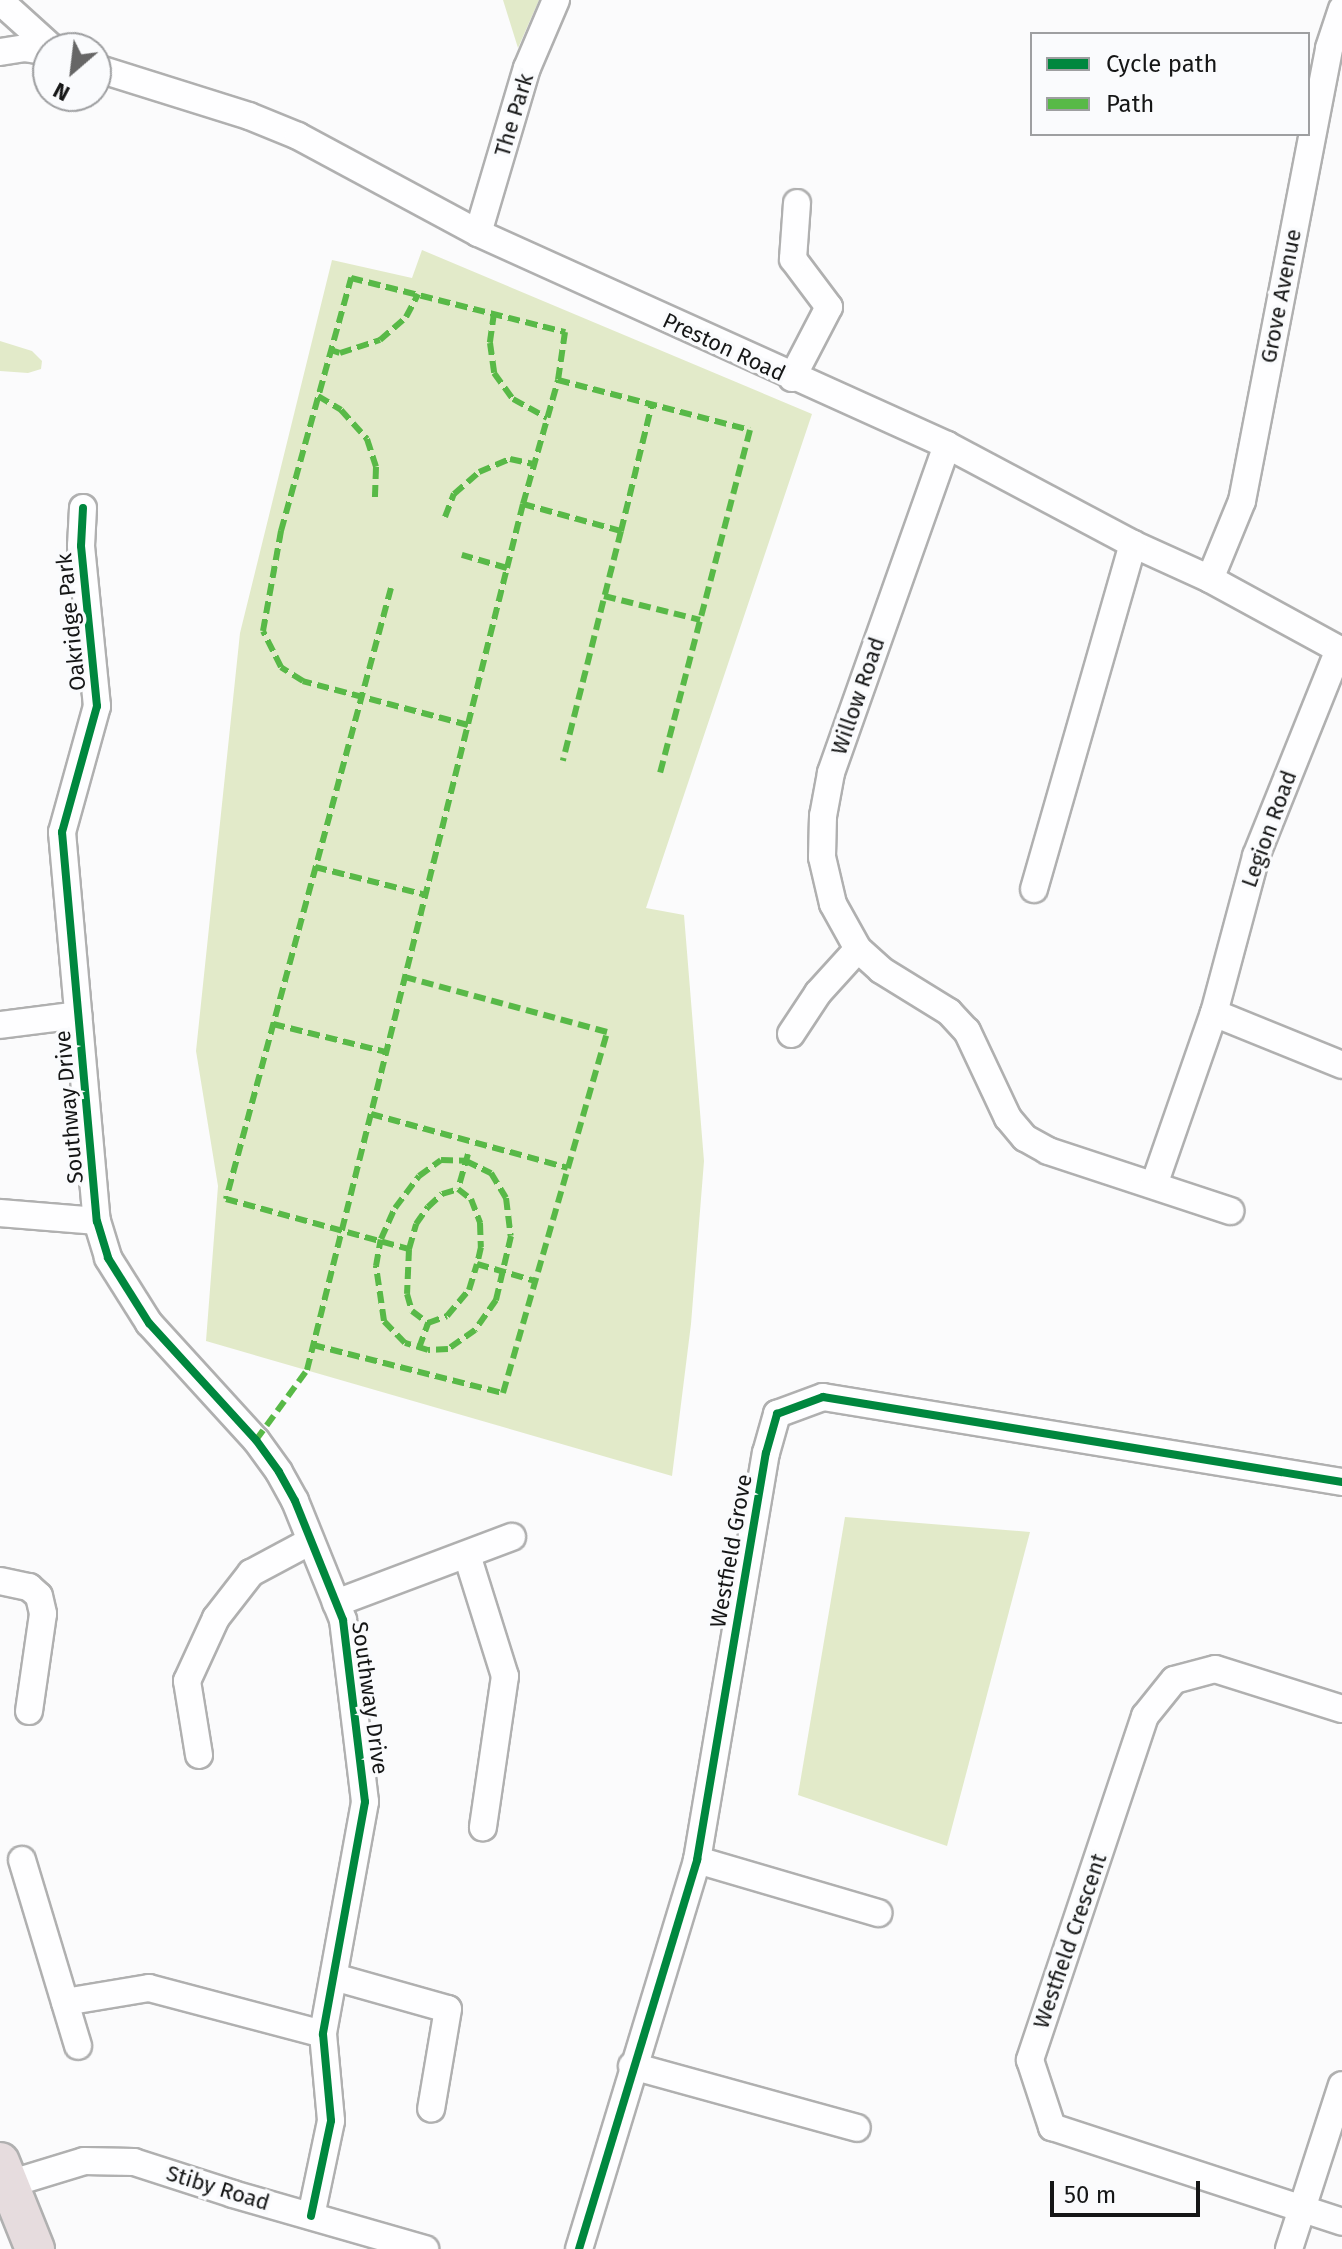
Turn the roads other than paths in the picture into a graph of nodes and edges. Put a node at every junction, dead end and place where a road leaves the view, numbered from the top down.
1 (556, 0) edge
2 (0, 1) edge
3 (1342, 9) edge
4 (32, 32) edge
5 (32, 49) edge
6 (0, 52) edge
7 (112, 73) edge
8 (797, 203) dead end
9 (478, 233) junction
10 (792, 378) junction
11 (947, 445) junction
12 (83, 508) dead end
13 (1133, 544) junction
14 (1210, 579) junction
15 (1340, 651) edge
16 (1034, 889) dead end
17 (858, 949) junction
18 (1214, 1013) junction
19 (78, 1015) junction
20 (0, 1025) edge
21 (791, 1034) dead end
22 (1342, 1065) edge
23 (1154, 1185) junction
24 (1230, 1211) dead end
25 (0, 1213) edge
26 (97, 1221) junction
27 (1342, 1482) edge
28 (512, 1537) dead end
29 (309, 1542) junction
30 (467, 1555) junction
31 (0, 1581) edge
32 (336, 1603) junction
33 (1342, 1709) edge
34 (29, 1711) dead end
35 (199, 1755) dead end
36 (483, 1827) dead end
37 (22, 1860) dead end
38 (697, 1860) junction
39 (878, 1913) dead end
40 (334, 1977) junction
41 (65, 2002) junction
42 (323, 2034) junction
43 (78, 2046) dead end
44 (632, 2066) junction
45 (1342, 2085) edge
46 (431, 2109) dead end
47 (857, 2128) dead end
48 (5, 2173) edge
49 (1303, 2208) junction
50 (311, 2216) junction
51 (1342, 2222) edge
52 (35, 2249) edge
53 (425, 2249) edge
54 (579, 2249) edge
55 (1289, 2249) edge

1 - 9 street, The Park
2 - 4 street
3 - 14 street, Grove Avenue
5 - 6 street
7 - 9 street, Preston Road
8 - 10 street
9 - 10 street, Preston Road
10 - 11 street, Preston Road
11 - 13 street, Preston Road
11 - 17 street, Willow Road
12 - 19 street, Oakridge Park
13 - 14 street, Preston Road
13 - 16 street
14 - 15 street, Preston Road
15 - 18 street, Legion Road
17 - 21 street
17 - 23 street, Willow Road
18 - 22 street
18 - 23 street, Legion Road
19 - 20 street, Southway Drive
19 - 26 street, Southway Drive
23 - 24 street, Willow Road
25 - 26 street
26 - 29 street, Southway Drive
27 - 38 street, Westfield Grove
28 - 30 street
29 - 32 street, Southway Drive
29 - 35 street
30 - 32 street
30 - 36 street
31 - 34 street
32 - 40 street, Southway Drive
33 - 49 street, Westfield Crescent
37 - 41 street
38 - 39 street
38 - 44 street, Westfield Grove
40 - 42 street, Southway Drive
40 - 46 street
41 - 42 street
41 - 43 street
42 - 50 street, Southway Drive
44 - 47 street
44 - 54 street, Westfield Grove
45 - 49 street
48 - 50 street, Stiby Road
48 - 52 highway
49 - 51 street
49 - 55 street
50 - 53 street, Stiby Road

